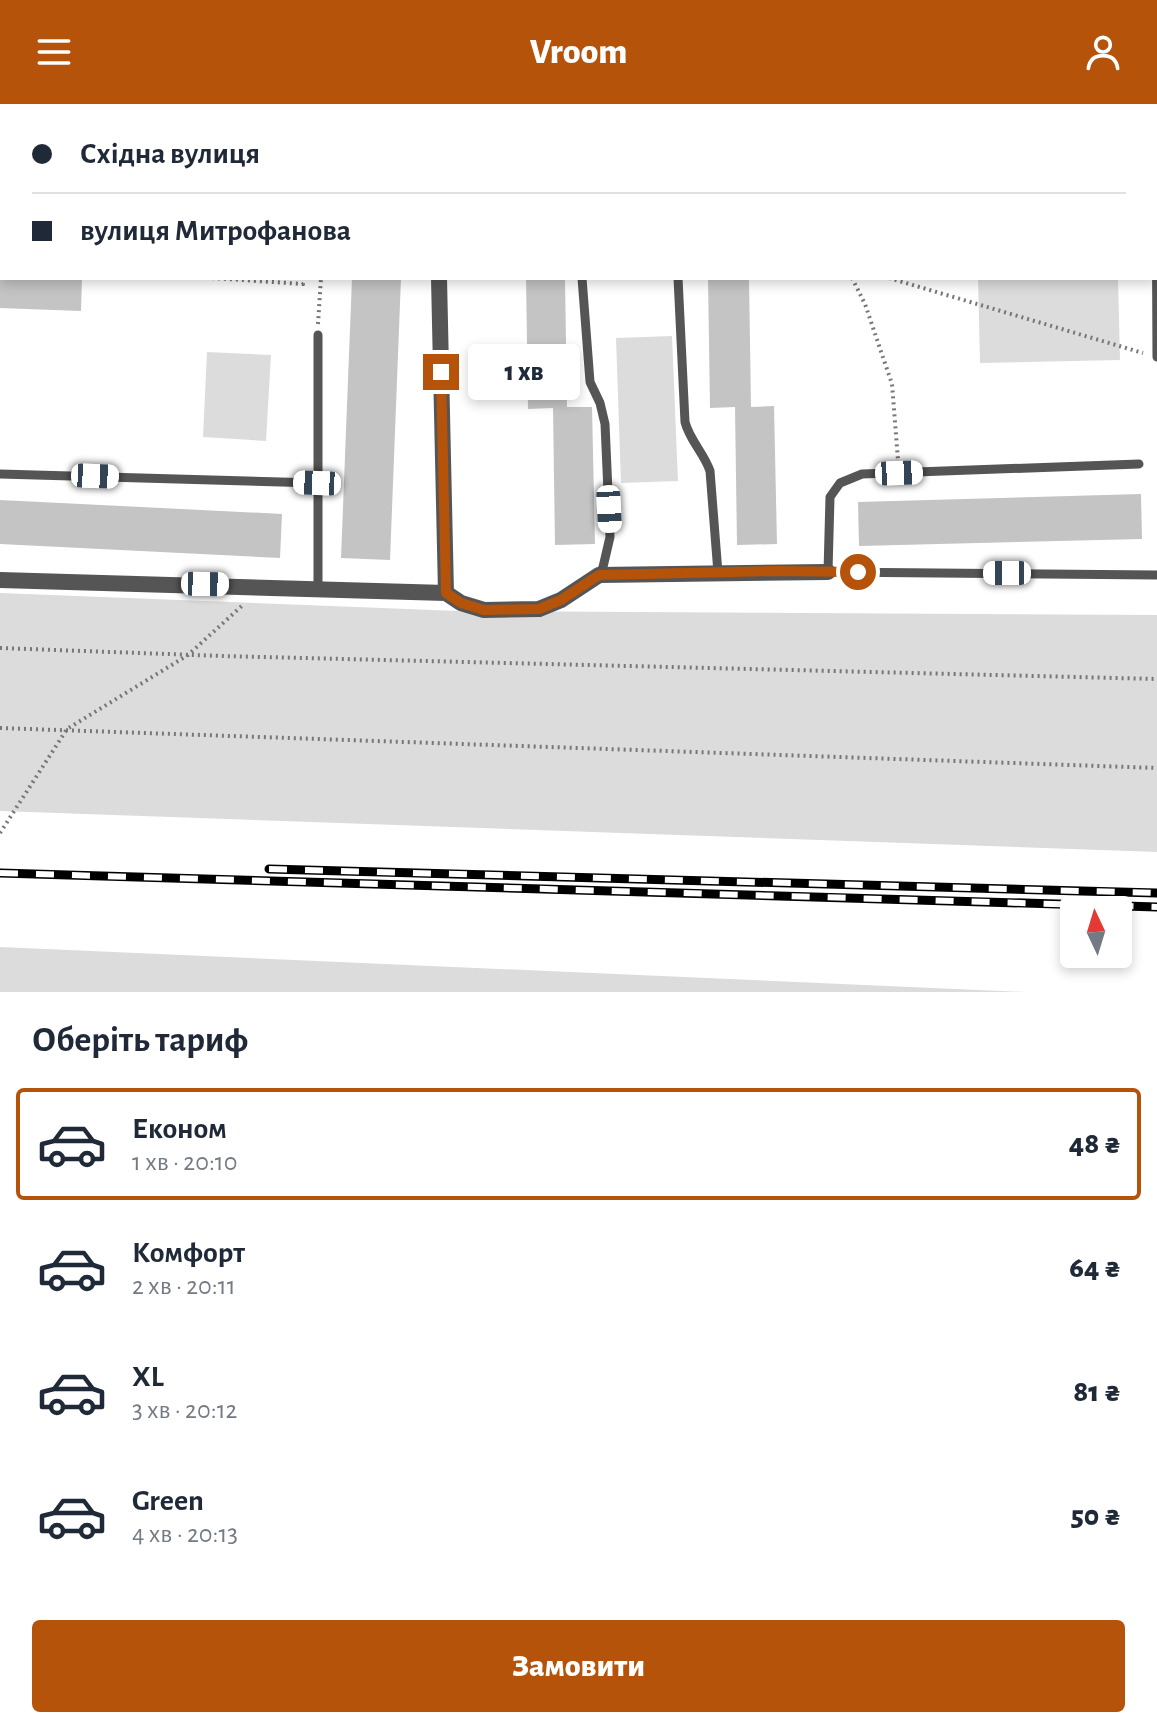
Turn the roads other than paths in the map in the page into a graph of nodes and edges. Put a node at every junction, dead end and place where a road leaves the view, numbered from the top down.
1 (439, 280) edge
2 (582, 280) edge
3 (678, 280) edge
4 (1157, 280) edge
5 (318, 335) road end
6 (1157, 357) edge
7 (1139, 464) dead end
8 (0, 474) edge
9 (317, 483) junction
10 (828, 572) junction
11 (718, 573) junction
12 (599, 575) junction
13 (1157, 575) edge
14 (0, 580) edge
15 (318, 589) junction
16 (446, 593) junction

1 - 16 street
2 - 12 lane
3 - 11 lane
4 - 6 lane
5 - 9 lane
7 - 10 lane
8 - 9 lane
9 - 15 lane
10 - 11 street
10 - 13 lane
11 - 12 street
12 - 16 street
14 - 15 street
15 - 16 street

